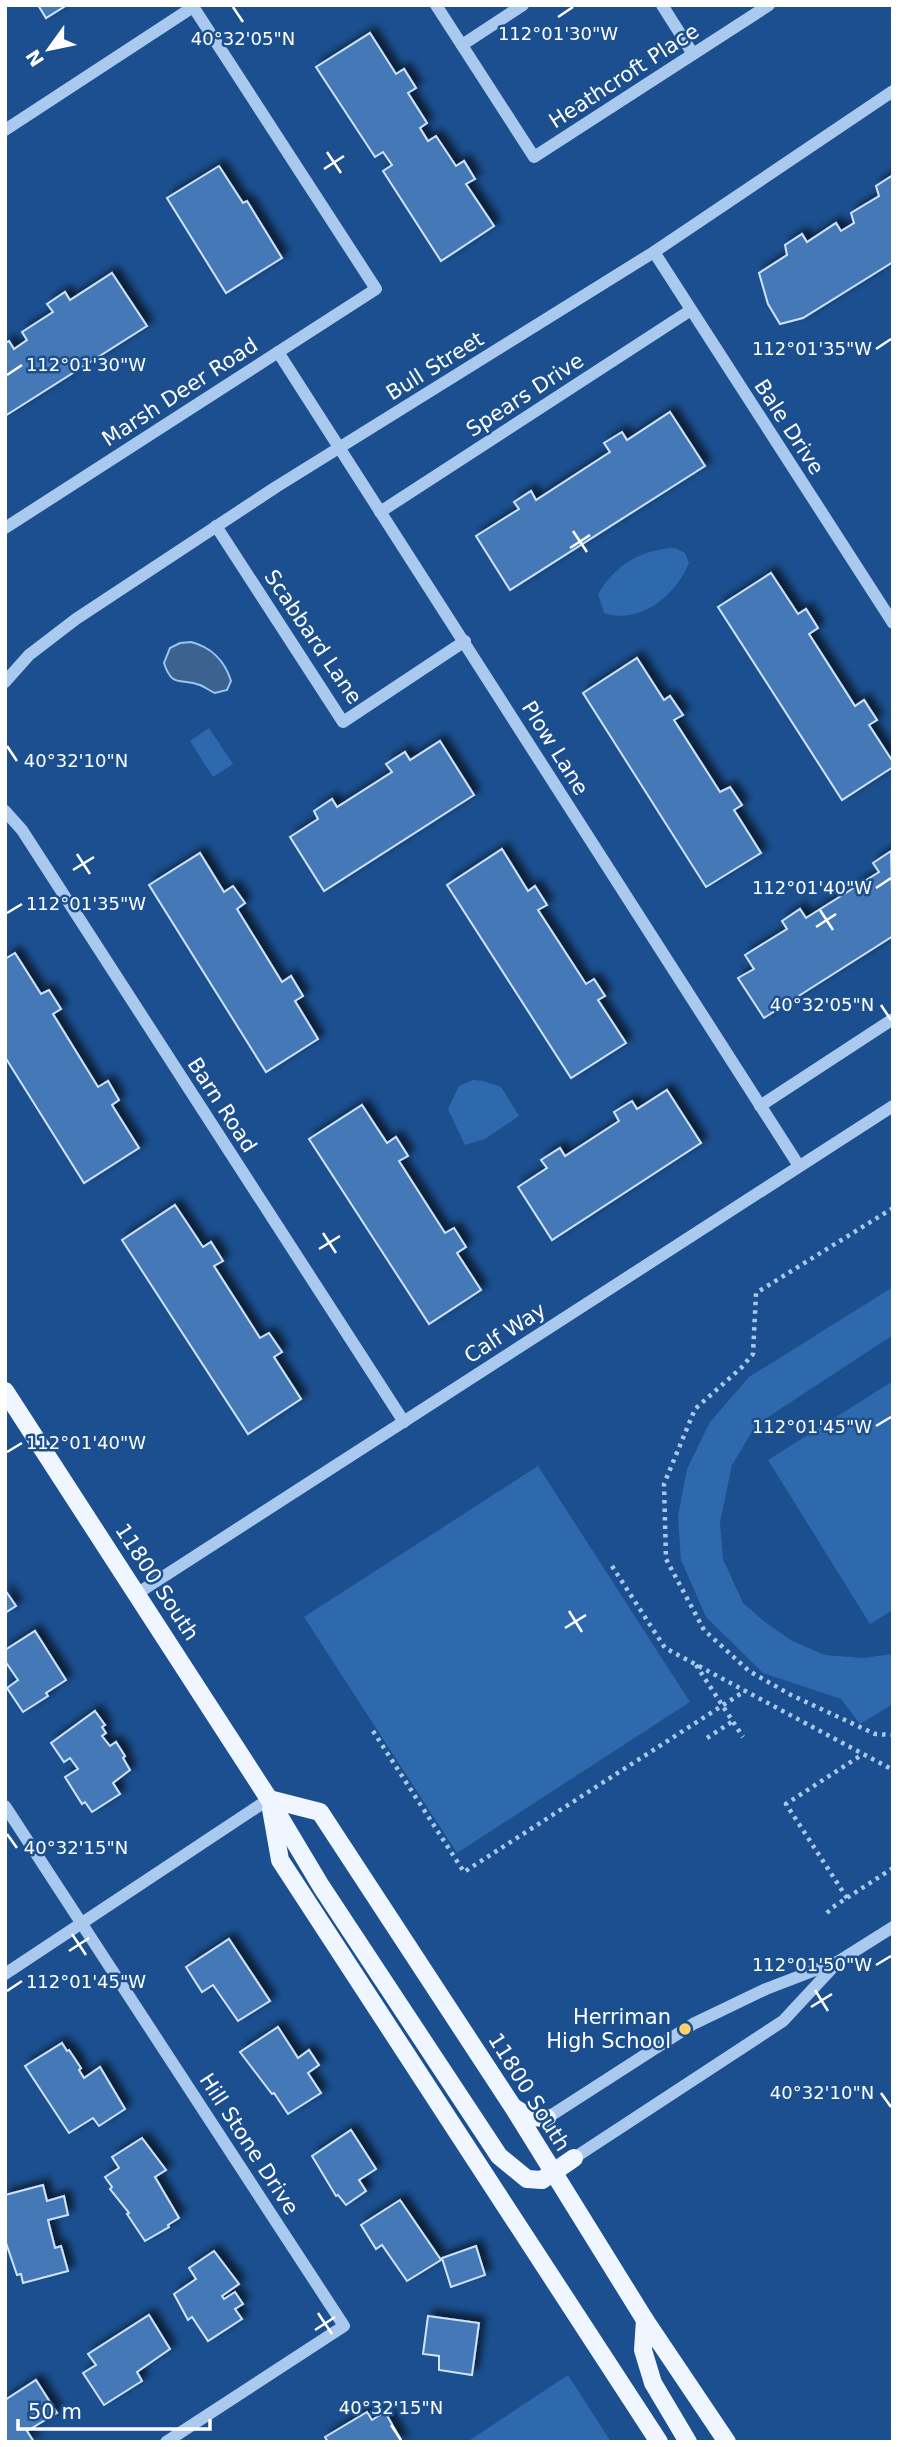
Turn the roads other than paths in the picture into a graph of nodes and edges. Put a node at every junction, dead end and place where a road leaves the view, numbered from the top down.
1 (436, 5) edge
2 (523, 5) edge
3 (662, 5) edge
4 (769, 5) edge
5 (193, 6) edge
6 (461, 45) junction
7 (694, 54) junction
8 (893, 92) edge
9 (5, 130) edge
10 (654, 252) junction
11 (691, 310) junction
12 (278, 352) junction
13 (339, 448) junction
14 (380, 512) junction
15 (216, 526) junction
16 (5, 528) edge
17 (893, 623) edge
18 (465, 641) junction
19 (5, 682) edge
20 (5, 811) edge
21 (893, 1018) edge
22 (893, 1105) edge
23 (760, 1106) junction
24 (799, 1166) junction
25 (5, 1391) edge
26 (404, 1422) junction
27 (138, 1593) junction
28 (270, 1799) junction
29 (5, 1806) edge
30 (82, 1924) junction
31 (893, 1927) edge
32 (839, 1961) junction
33 (5, 1974) edge
34 (513, 2107) junction
35 (547, 2118) joint
36 (574, 2158) joint
37 (553, 2173) junction
38 (645, 2320) junction
39 (166, 2442) edge
40 (659, 2442) edge
41 (688, 2442) edge
42 (727, 2442) edge

1 - 6 street
2 - 6 street
3 - 7 street
4 - 7 street, Heathcroft Place
5 - 9 street
5 - 12 street, Marsh Deer Road
6 - 7 street, Heathcroft Place
8 - 10 street, Bull Street
10 - 11 street, Bale Drive
10 - 13 street, Bull Street
11 - 14 street, Spears Drive
11 - 17 street, Bale Drive
12 - 13 street, Plow Lane
12 - 16 street, Marsh Deer Road
13 - 14 street, Plow Lane
13 - 15 street, Bull Street
14 - 18 street, Plow Lane
15 - 18 street, Scabbard Lane
15 - 19 street, Bull Street
18 - 23 street, Plow Lane
20 - 26 street, Barn Road
21 - 23 street
22 - 24 street, Calf Way
23 - 24 street, Plow Lane
24 - 26 street, Calf Way
25 - 27 main road, 11800 South
26 - 27 street, Calf Way
27 - 28 main road, 11800 South
28 - 30 street
28 - 34 main road, 11800 South
28 - 37 main road
28 - 40 main road, 11800 South
29 - 30 street, Hill Stone Drive
30 - 33 street
30 - 39 street, Hill Stone Drive
31 - 32 street
32 - 35 street
32 - 36 street
34 - 35 main road
34 - 37 main road, 11800 South
36 - 37 main road
37 - 38 main road, 11800 South
38 - 41 main road
38 - 42 main road, 11800 South

